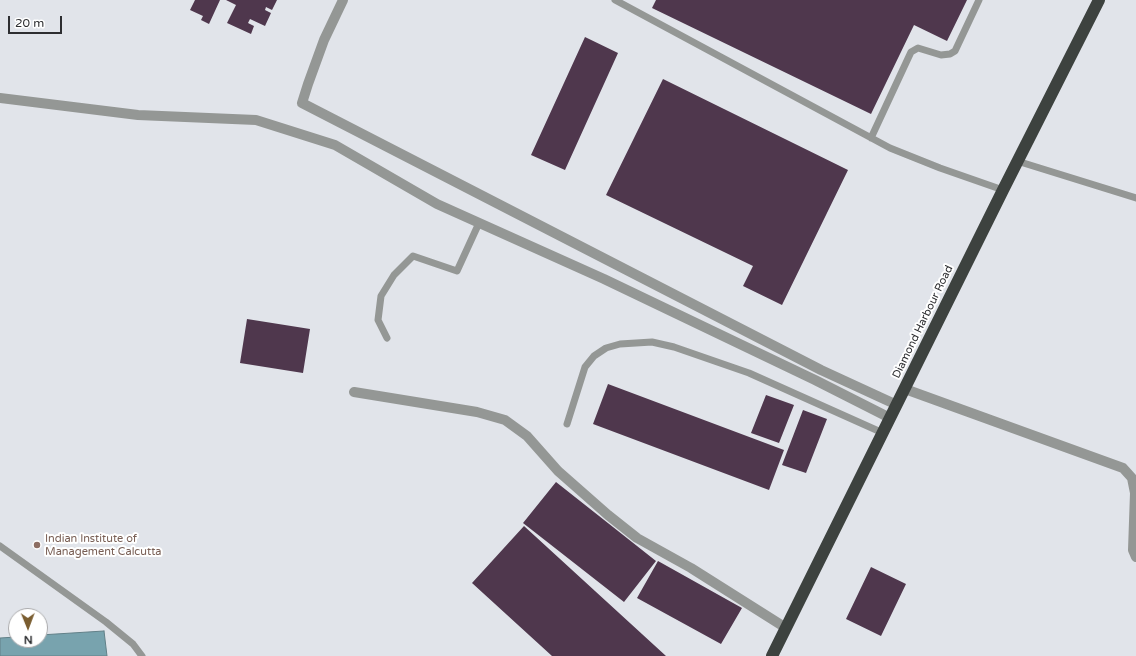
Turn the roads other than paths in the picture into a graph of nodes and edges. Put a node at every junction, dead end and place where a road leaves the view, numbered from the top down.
1 (343, 0) edge
2 (615, 0) edge
3 (979, 0) edge
4 (1099, 0) edge
5 (0, 98) edge
6 (871, 138) junction
7 (1018, 161) junction
8 (1002, 190) junction
9 (1136, 198) edge
10 (479, 222) junction
11 (387, 338) dead end
12 (905, 388) junction
13 (354, 392) dead end
14 (897, 405) junction
15 (890, 418) junction
16 (567, 424) dead end
17 (883, 432) junction
18 (0, 546) edge
19 (1136, 557) edge
20 (786, 628) junction
21 (142, 656) edge
22 (772, 656) edge

1 - 14 street
2 - 6 lane
3 - 6 lane
4 - 7 highway, Diamond Harbour Road
5 - 10 street
6 - 8 lane
7 - 8 highway, Diamond Harbour Road
7 - 9 lane
8 - 12 highway, Diamond Harbour Road
10 - 11 lane
10 - 15 street
12 - 14 highway, Diamond Harbour Road
12 - 19 street
13 - 20 street
14 - 15 highway, Diamond Harbour Road
15 - 17 highway, Diamond Harbour Road
16 - 17 lane
17 - 20 highway, Diamond Harbour Road
18 - 21 lane
20 - 22 highway, Diamond Harbour Road

